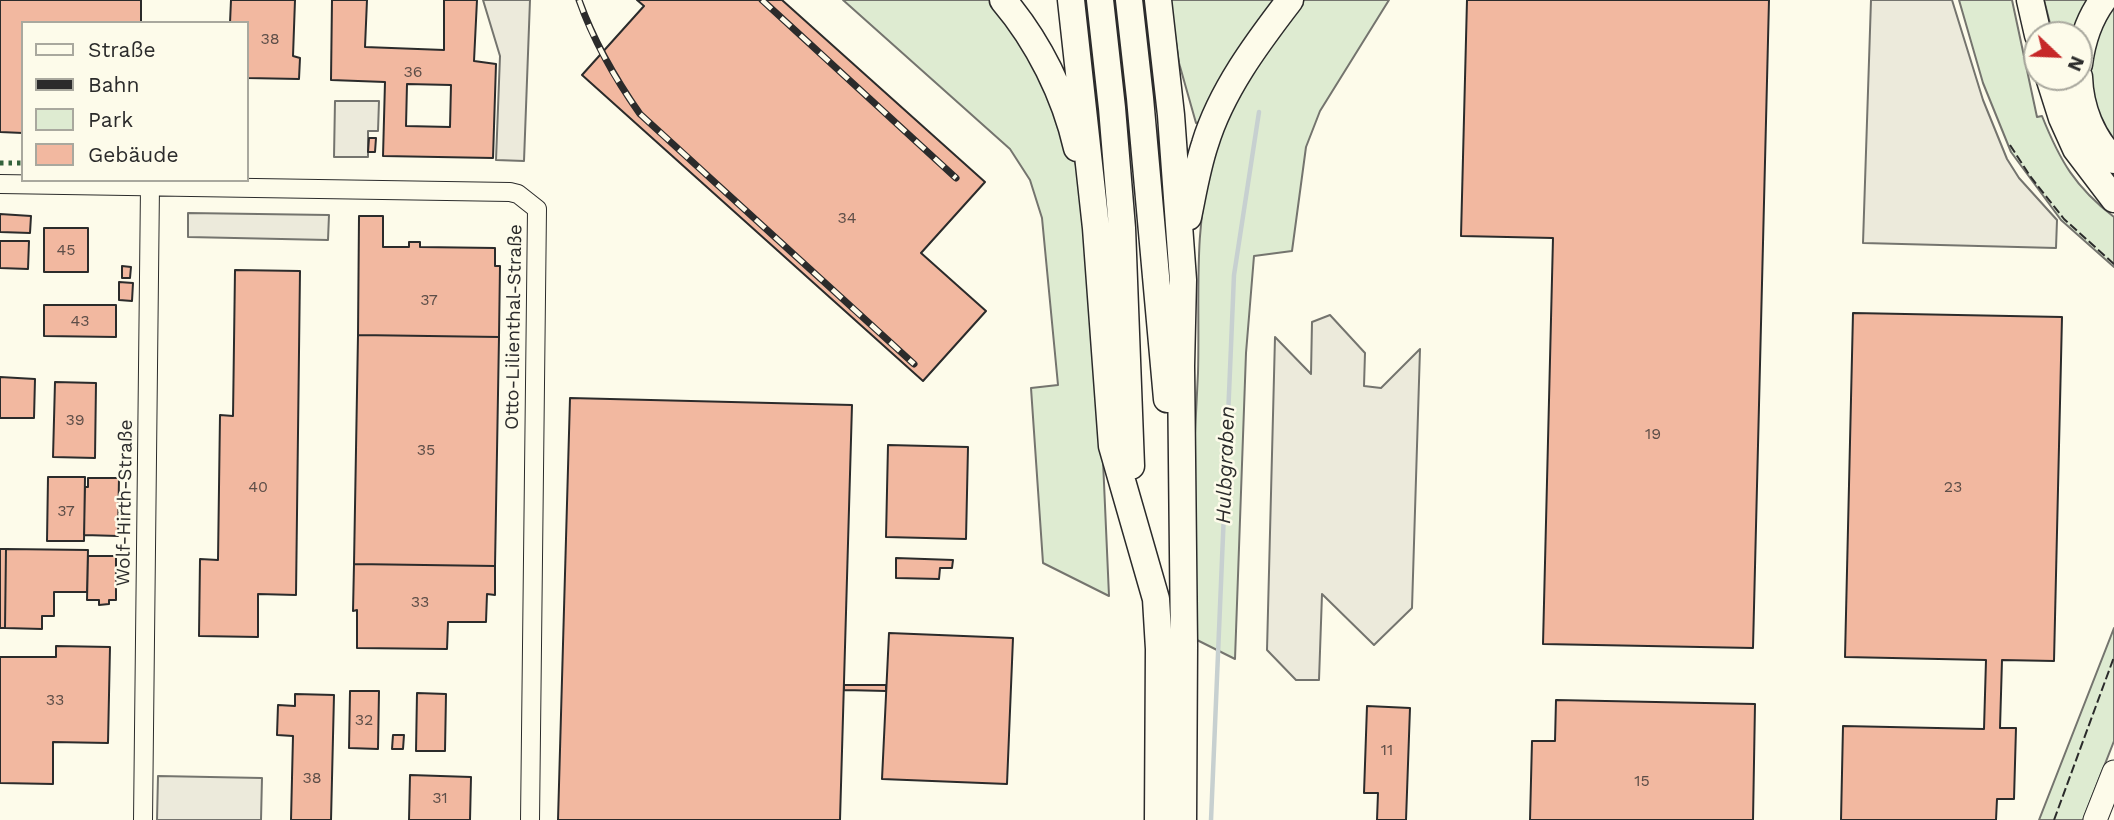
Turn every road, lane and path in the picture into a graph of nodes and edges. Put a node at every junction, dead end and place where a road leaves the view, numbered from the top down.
1 (1003, 0) edge
2 (1071, 0) edge
3 (1100, 0) edge
4 (1129, 0) edge
5 (1158, 0) edge
6 (1290, 0) edge
7 (2030, 0) edge
8 (2104, 0) edge
9 (2035, 21) edge
10 (2090, 21) edge
11 (2054, 91) edge
12 (2080, 91) edge
13 (2108, 174) edge
14 (0, 184) edge
15 (150, 187) junction
16 (2114, 199) edge
17 (1093, 200) junction
18 (1182, 254) junction
19 (1134, 518) junction
20 (1184, 645) junction
21 (2114, 772) edge
22 (143, 820) edge
23 (530, 820) edge
24 (1158, 820) edge
25 (1183, 820) edge
26 (2095, 820) edge

1 - 17 highway
2 - 17 highway
3 - 19 highway
4 - 20 highway
5 - 18 highway
6 - 18 highway
7 - 9 highway
8 - 10 highway
11 - 13 highway
12 - 13 highway
13 - 16 highway
14 - 15 street, Otto-Lilienthal-Straße
15 - 22 street, Wolf-Hirth-Straße
15 - 23 street, Otto-Lilienthal-Straße
17 - 19 highway
18 - 20 highway
19 - 24 highway
20 - 25 highway
21 - 26 main road

